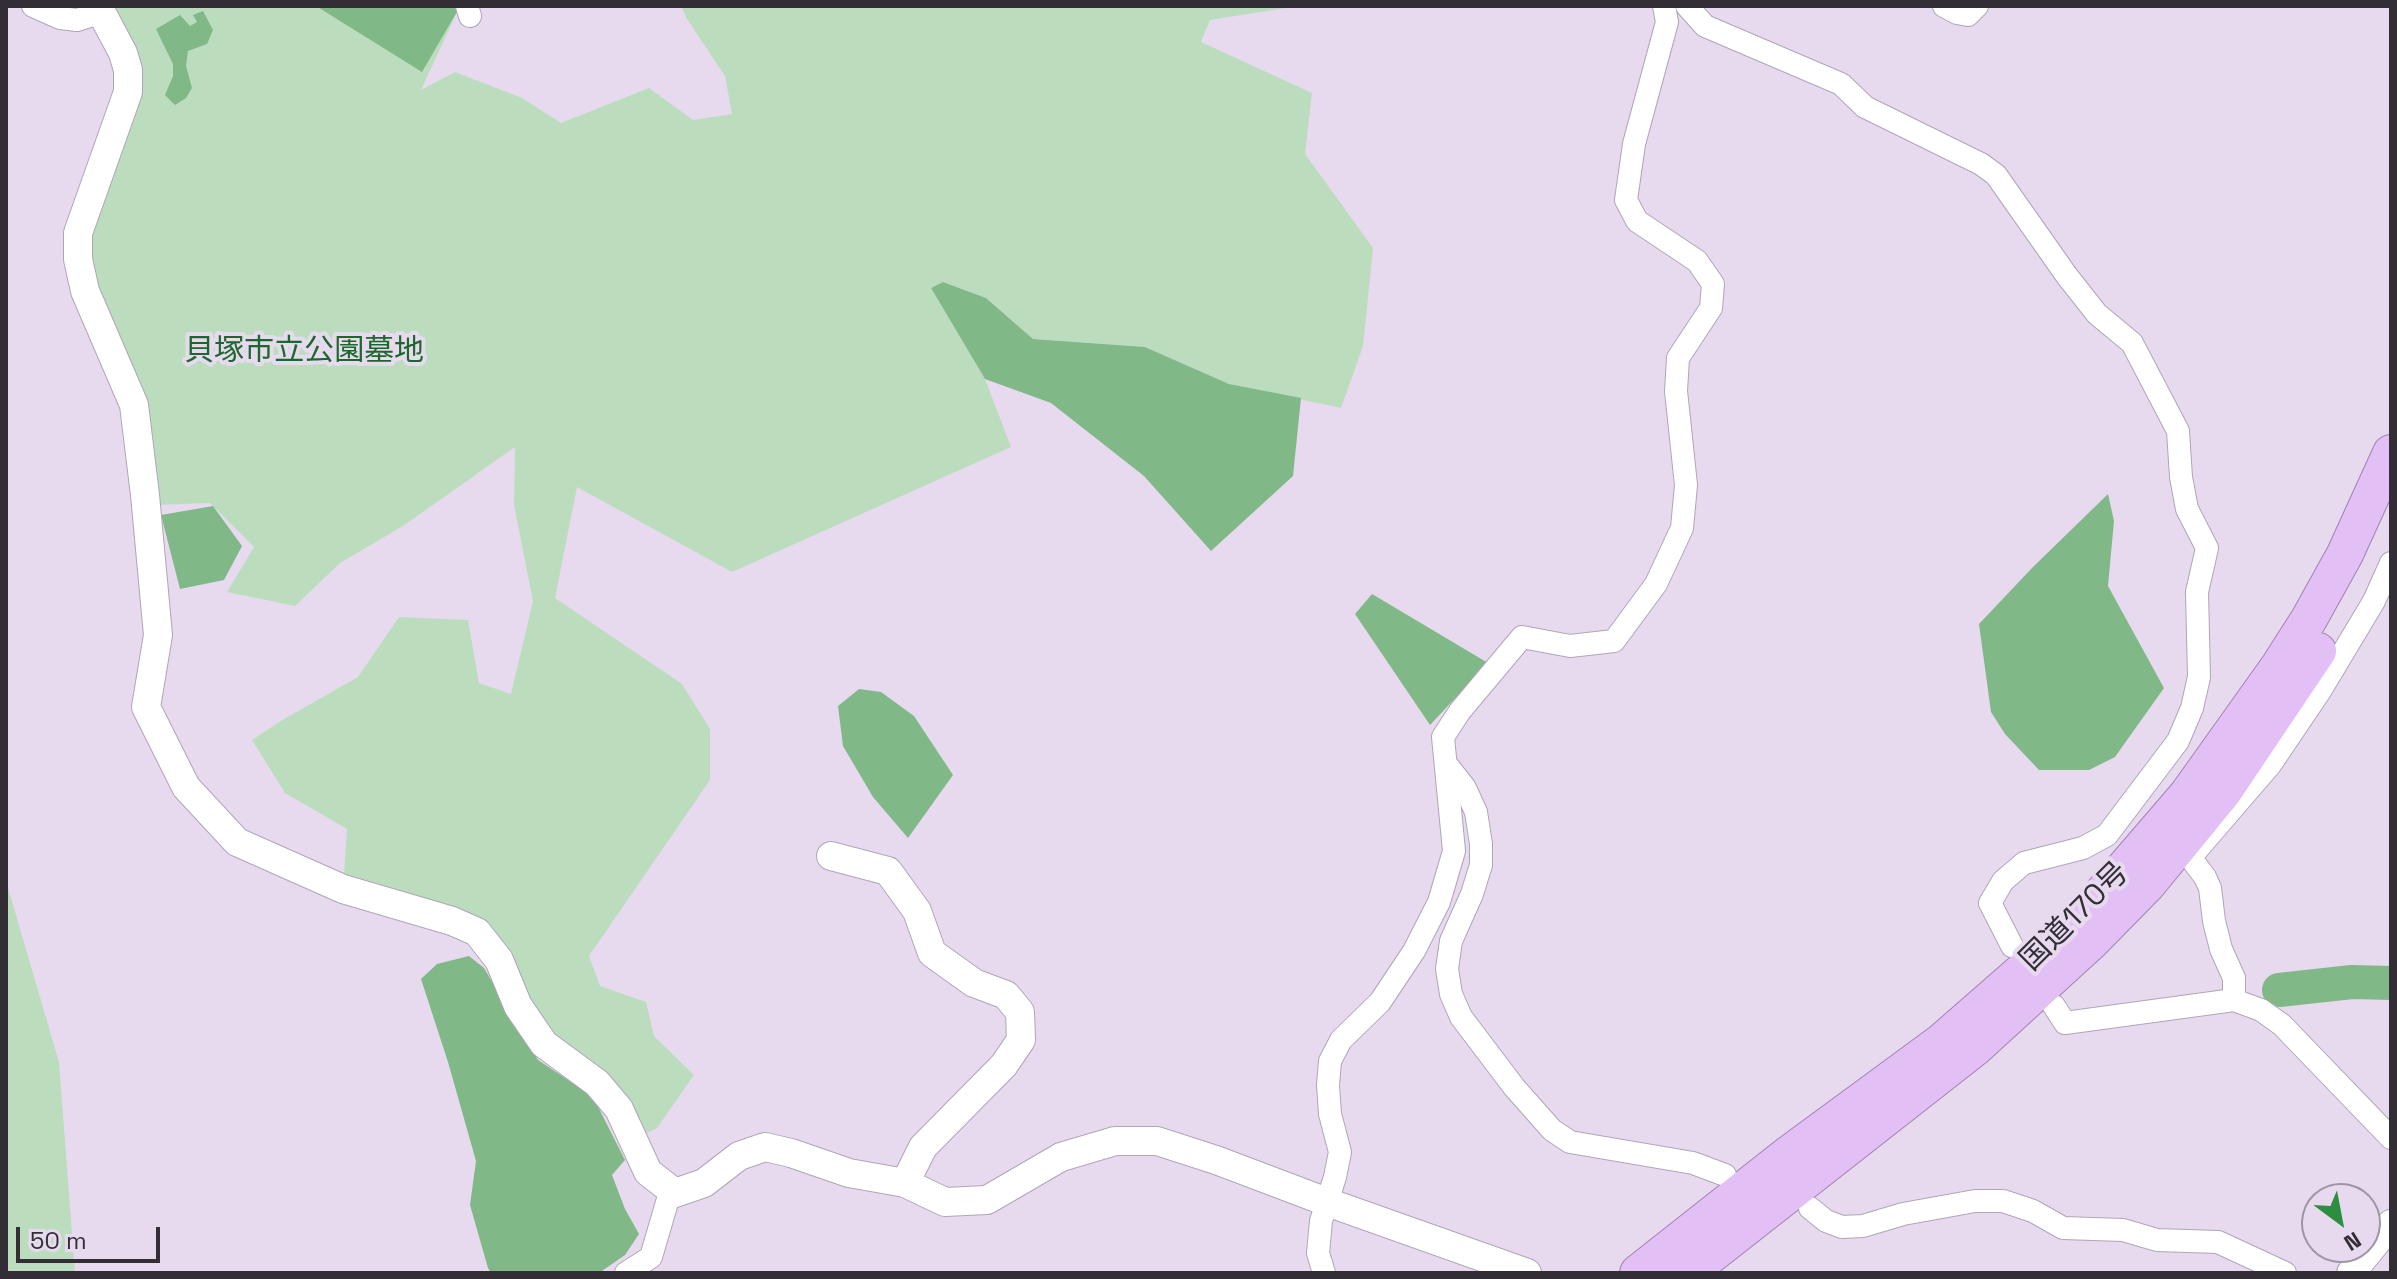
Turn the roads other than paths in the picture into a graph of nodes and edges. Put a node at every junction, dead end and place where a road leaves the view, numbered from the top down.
1 (33, 6) edge
2 (1664, 6) edge
3 (1687, 6) edge
4 (1944, 6) edge
5 (1977, 6) edge
6 (100, 9) edge
7 (2391, 453) edge
8 (2391, 511) edge
9 (2391, 563) edge
10 (1445, 762) junction
11 (831, 856) dead end
12 (2189, 856) junction
13 (2147, 885) junction
14 (2012, 946) dead end
15 (2234, 1000) junction
16 (2054, 1006) dead end
17 (2391, 1138) edge
18 (1725, 1175) dead end
19 (905, 1183) junction
20 (675, 1193) junction
21 (1327, 1202) junction
22 (1810, 1208) dead end
23 (2391, 1224) edge
24 (626, 1273) edge
25 (1324, 1273) edge
26 (1527, 1273) edge
27 (1638, 1273) edge
28 (1688, 1273) edge
29 (2285, 1273) edge
30 (2351, 1273) edge

1 - 6 street
2 - 10 street
3 - 14 street
4 - 5 street
6 - 20 street
7 - 27 highway, 国道170号
8 - 13 highway, 国道170号
9 - 12 street
10 - 18 street
10 - 21 street
11 - 19 street
12 - 13 street
12 - 15 street
13 - 28 highway, 国道170号
15 - 16 street
15 - 17 street
19 - 20 street
19 - 21 street
20 - 24 street
21 - 25 street
21 - 26 street
22 - 29 street
23 - 30 street

